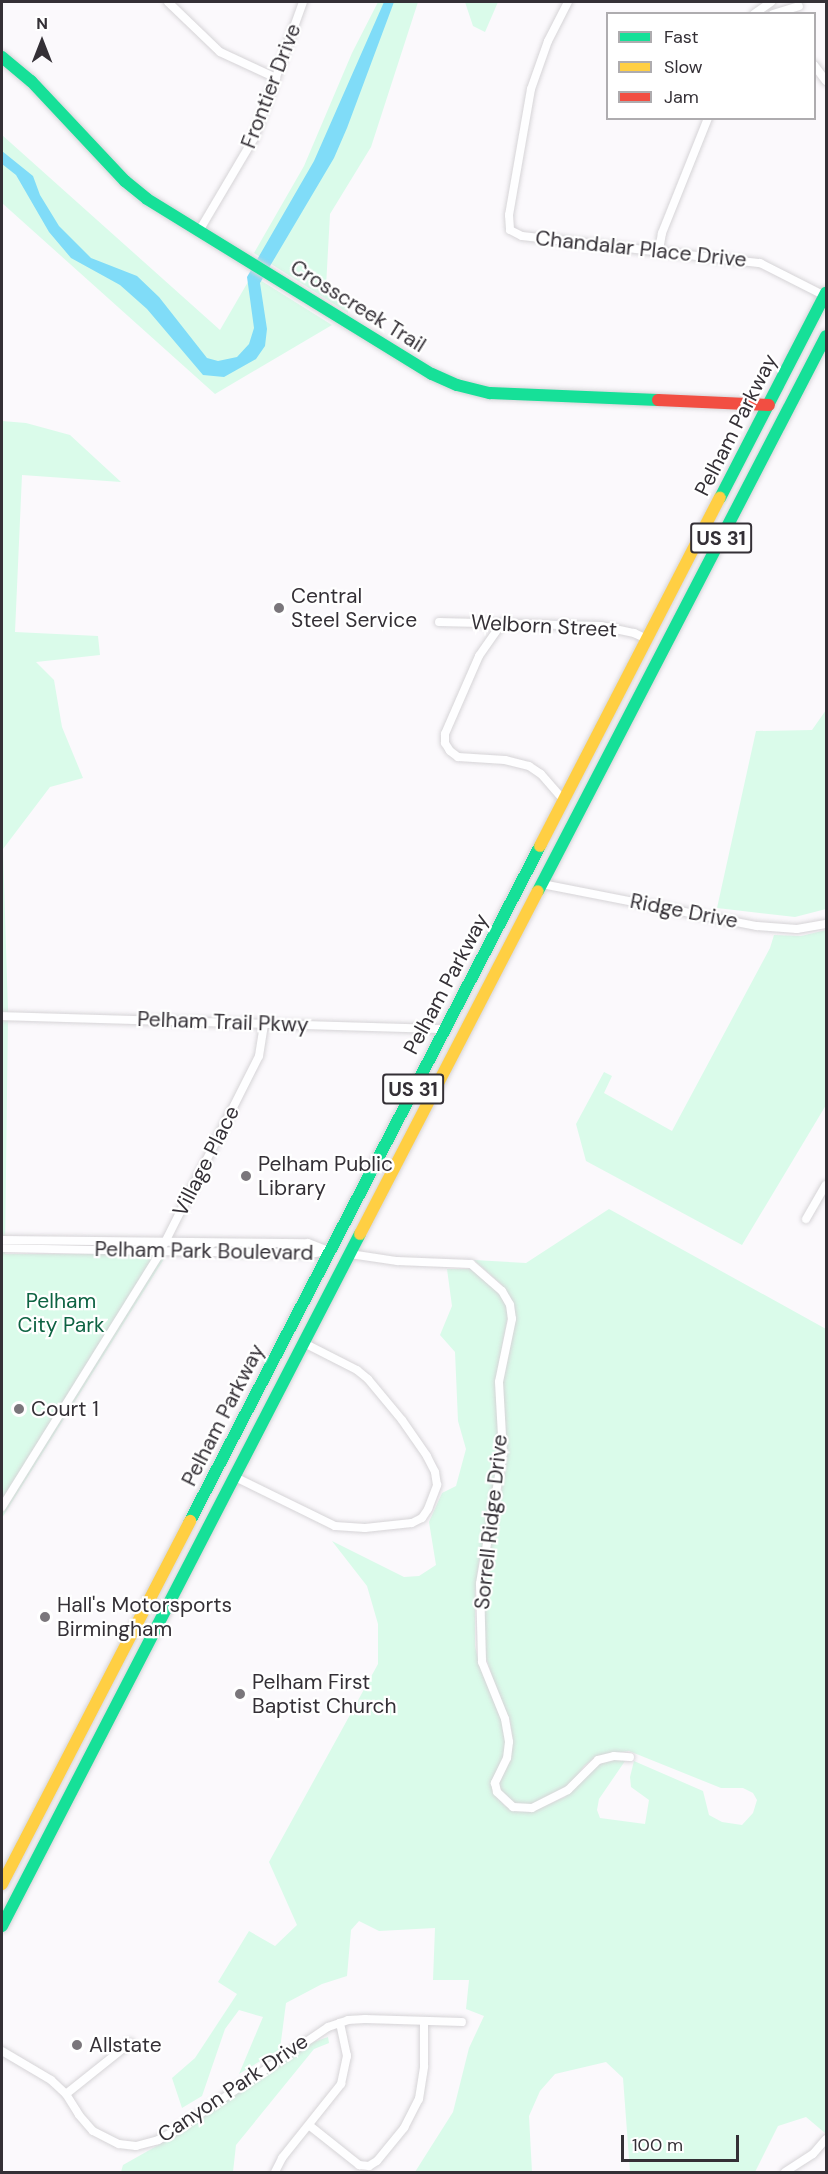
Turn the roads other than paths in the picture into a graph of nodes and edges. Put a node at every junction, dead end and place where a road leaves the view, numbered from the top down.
1 (168, 2) edge
2 (303, 2) edge
3 (568, 2) edge
4 (771, 2) edge
5 (799, 7) edge
6 (757, 12) edge
7 (780, 12) edge
8 (2, 57) edge
9 (816, 68) edge
10 (276, 78) junction
11 (826, 81) edge
12 (707, 120) edge
13 (199, 231) junction
14 (659, 250) junction
15 (826, 295) edge
16 (822, 312) edge
17 (826, 336) edge
18 (769, 405) junction
19 (788, 410) junction
20 (439, 622) dead end
21 (502, 623) junction
22 (647, 639) junction
23 (664, 648) junction
24 (600, 730) junction
25 (617, 740) junction
26 (564, 800) junction
27 (553, 820) junction
28 (571, 829) junction
29 (542, 884) junction
30 (515, 894) junction
31 (826, 924) edge
32 (2, 1016) edge
33 (264, 1023) junction
34 (444, 1029) junction
35 (464, 1034) junction
36 (826, 1185) edge
37 (806, 1219) dead end
38 (2, 1240) edge
39 (165, 1242) junction
40 (2, 1248) edge
41 (161, 1251) junction
42 (329, 1251) junction
43 (350, 1254) junction
44 (291, 1326) junction
45 (304, 1343) junction
46 (218, 1468) junction
47 (235, 1477) junction
48 (2, 1507) edge
49 (139, 1619) junction
50 (156, 1628) junction
51 (88, 1716) junction
52 (108, 1720) junction
53 (630, 1757) dead end
54 (39, 1812) junction
55 (56, 1820) junction
56 (2, 1884) edge
57 (2, 1926) edge
58 (424, 2021) junction
59 (462, 2022) dead end
60 (340, 2023) junction
61 (130, 2043) dead end
62 (2, 2052) edge
63 (66, 2094) junction
64 (310, 2126) junction
65 (826, 2139) edge
66 (275, 2172) edge
67 (785, 2172) edge

1 - 10 street
2 - 10 street, Frontier Drive
3 - 14 street, Chandalar Place Drive
4 - 6 street
5 - 7 street
8 - 13 main road, Crosscreek Trail
9 - 11 street
10 - 13 street, Frontier Drive
12 - 14 street
13 - 18 main road, Crosscreek Trail
14 - 15 street, Chandalar Place Drive
15 - 16 main road, Pelham Parkway / US 31
16 - 18 main road, Pelham Parkway / US 31
17 - 19 main road, Pelham Parkway / US 31
18 - 19 main road, Crosscreek Trail
18 - 22 main road, Pelham Parkway / US 31
19 - 23 main road, Pelham Parkway / US 31
20 - 21 street, Welborn Street
21 - 22 street, Welborn Street
21 - 26 street
22 - 23 main road
22 - 24 main road, Pelham Parkway / US 31
23 - 25 main road, Pelham Parkway / US 31
24 - 25 main road
24 - 26 main road, Pelham Parkway / US 31
25 - 28 main road, Pelham Parkway / US 31
26 - 27 main road, Pelham Parkway / US 31
27 - 28 main road
27 - 30 main road, Pelham Parkway / US 31
28 - 29 main road, Pelham Parkway / US 31
29 - 30 main road
29 - 31 street, Ridge Drive
29 - 35 main road, Pelham Parkway / US 31
30 - 34 main road, Pelham Parkway / US 31
32 - 33 street, Pelham Trail Pkwy
33 - 34 street, Pelham Trail Pkwy
33 - 39 street, Village Place
34 - 35 main road
34 - 42 main road, Pelham Parkway / US 31
35 - 43 main road, Pelham Parkway / US 31
36 - 37 street
38 - 39 street, Pelham Park Boulevard
39 - 41 street, Village Place
39 - 42 street, Pelham Park Boulevard
40 - 41 street, Pelham Park Boulevard
41 - 42 street, Pelham Park Boulevard
41 - 48 street, Village Place
42 - 43 main road
42 - 44 main road, Pelham Parkway / US 31
43 - 45 main road, Pelham Parkway / US 31
43 - 53 street, Sorrell Ridge Drive
44 - 45 main road
44 - 46 main road, Pelham Parkway / US 31
45 - 47 main road, Pelham Parkway / US 31
45 - 47 street
46 - 47 main road
46 - 49 main road, Pelham Parkway / US 31
47 - 50 main road, Pelham Parkway / US 31
49 - 50 main road
49 - 51 main road, Pelham Parkway / US 31
50 - 52 main road, Pelham Parkway / US 31
51 - 52 main road
51 - 54 main road, Pelham Parkway / US 31
52 - 55 main road, Pelham Parkway / US 31
54 - 55 main road
54 - 56 main road, Pelham Parkway / US 31
55 - 57 main road, Pelham Parkway / US 31
58 - 59 street, Canyon Park Drive
58 - 60 street, Canyon Park Drive
58 - 64 street
60 - 63 street, Canyon Park Drive
60 - 64 street
61 - 63 street
62 - 63 street, Canyon Park Drive
64 - 66 street
65 - 67 street

